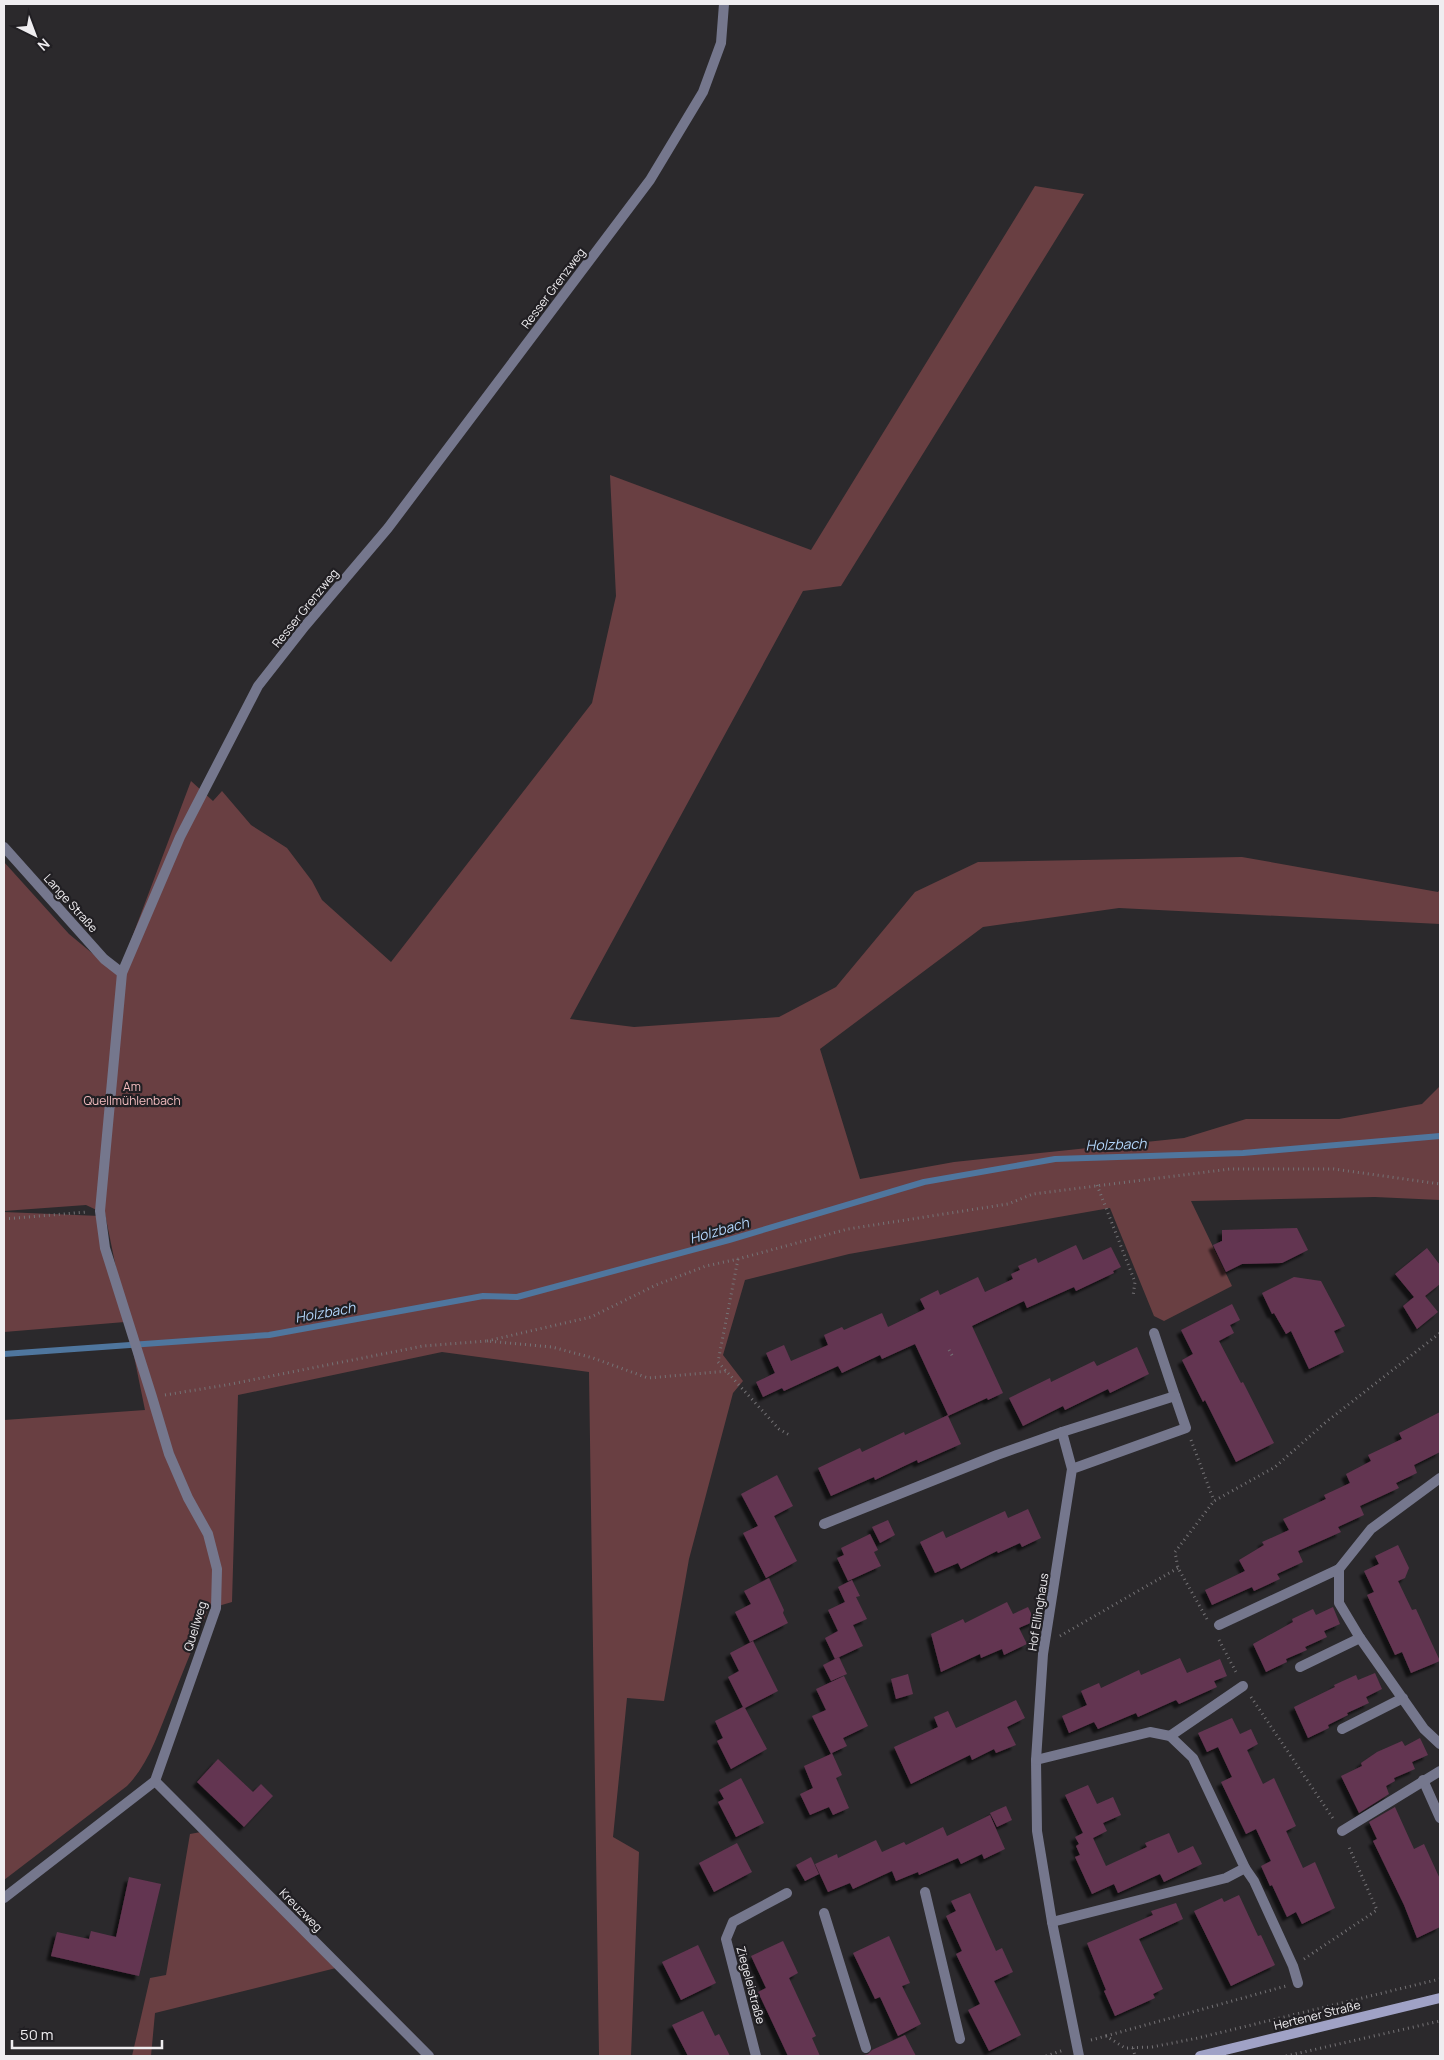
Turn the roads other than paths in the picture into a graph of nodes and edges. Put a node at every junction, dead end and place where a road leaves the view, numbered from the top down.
1 (724, 4) edge
2 (4, 847) edge
3 (122, 973) junction
4 (100, 1211) joint
5 (1154, 1333) dead end
6 (1174, 1396) junction
7 (1062, 1432) junction
8 (1072, 1469) junction
9 (1440, 1478) edge
10 (824, 1524) dead end
11 (1339, 1569) junction
12 (1219, 1625) dead end
13 (1360, 1638) junction
14 (1300, 1667) dead end
15 (1243, 1686) road end
16 (1403, 1698) junction
17 (1342, 1729) dead end
18 (1170, 1736) junction
19 (1440, 1744) edge
20 (1036, 1760) junction
21 (1440, 1771) edge
22 (1423, 1780) junction
23 (154, 1781) junction
24 (1440, 1818) edge
25 (1342, 1831) road end
26 (1245, 1868) junction
27 (925, 1892) dead end
28 (787, 1893) dead end
29 (4, 1898) edge
30 (824, 1913) dead end
31 (1052, 1922) junction
32 (1298, 1983) road end
33 (1440, 1998) edge
34 (960, 2039) dead end
35 (866, 2048) dead end
36 (429, 2056) edge
37 (756, 2056) edge
38 (1079, 2056) edge
39 (1200, 2056) edge

1 - 3 street, Resser Grenzweg
2 - 3 street, Lange Straße
3 - 4 street, Resser Grenzweg
4 - 23 street, Quellweg
5 - 6 street
6 - 7 street
6 - 8 street
7 - 8 street, Hof Ellinghaus
7 - 10 street
8 - 20 street, Hof Ellinghaus
9 - 11 street
11 - 12 street
11 - 13 street
13 - 14 street
13 - 16 street
15 - 18 street
16 - 17 street
16 - 19 street
18 - 20 street
18 - 26 street
20 - 31 street, Hof Ellinghaus
21 - 22 street
22 - 24 street
22 - 25 street
23 - 29 street
23 - 36 street, Kreuzweg
26 - 31 street
26 - 32 street
27 - 34 street
28 - 37 street, Ziegeleistraße
30 - 35 street
31 - 38 street, Hof Ellinghaus
33 - 39 main road, Hertener Straße

